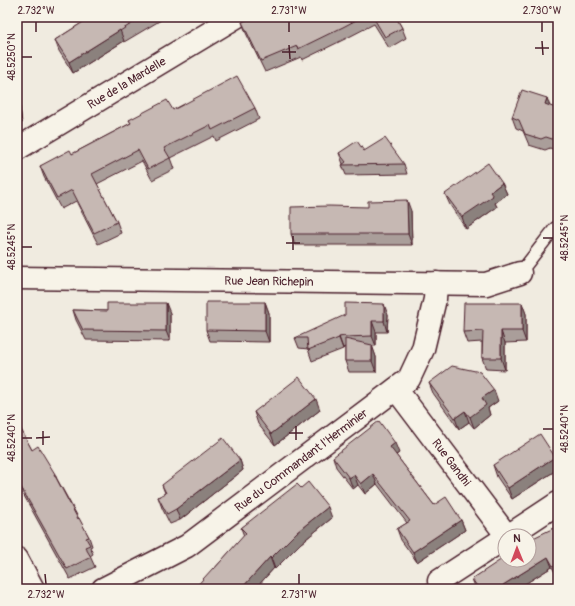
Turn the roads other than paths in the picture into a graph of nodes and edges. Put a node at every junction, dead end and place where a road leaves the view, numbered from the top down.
1 (236, 17) edge
2 (212, 23) edge
3 (17, 149) edge
4 (558, 230) edge
5 (520, 273) joint
6 (17, 278) edge
7 (436, 283) junction
8 (396, 389) junction
9 (558, 504) edge
10 (500, 528) edge
11 (521, 528) edge
12 (497, 543) edge
13 (17, 559) edge
14 (439, 581) dead end
15 (34, 589) edge
16 (103, 589) edge

1 - 2 street, Rue de la Mardelle
2 - 3 street, Rue de la Mardelle
4 - 5 lane
5 - 7 street, Rue Jean Richepin
6 - 7 street, Rue Jean Richepin
7 - 8 street, Rue du Commandant l'Herminier
8 - 10 street, Rue Gandhi
8 - 16 street, Rue du Commandant l'Herminier
9 - 11 street
12 - 14 street
13 - 15 street

